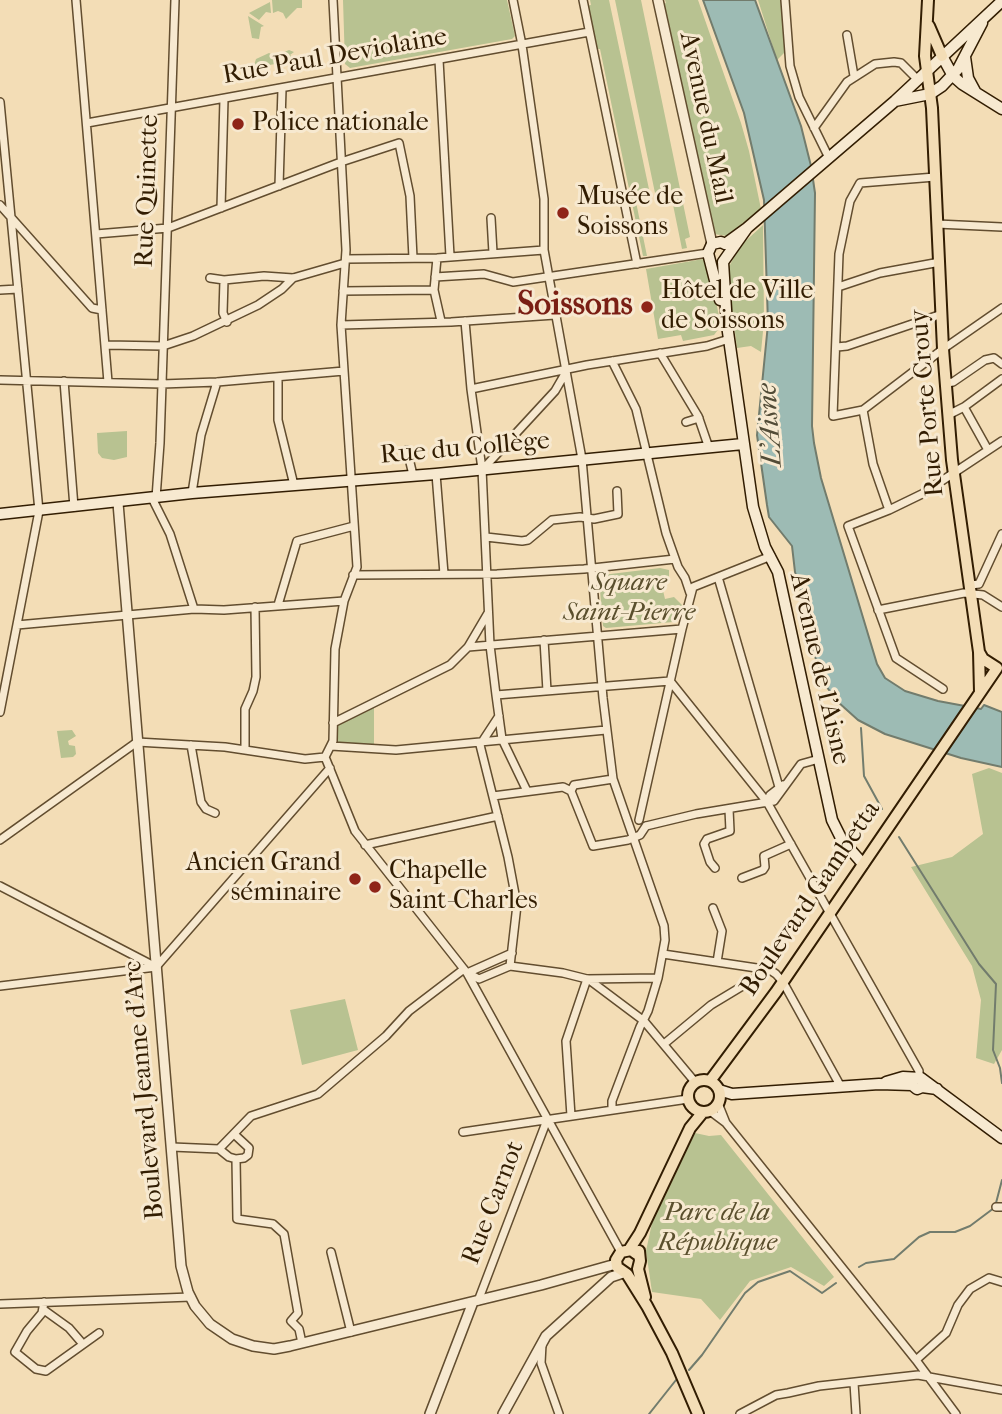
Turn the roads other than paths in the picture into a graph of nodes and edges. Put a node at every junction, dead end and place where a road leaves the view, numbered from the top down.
1 (76, 0) edge
2 (174, 0) edge
3 (333, 0) edge
4 (513, 0) edge
5 (583, 0) edge
6 (658, 0) edge
7 (785, 0) edge
8 (928, 0) edge
9 (1002, 1) edge
10 (985, 17) junction
11 (928, 23) junction
12 (589, 32) junction
13 (847, 35) dead end
14 (935, 41) junction
15 (955, 44) junction
16 (522, 45) junction
17 (942, 56) junction
18 (965, 56) junction
19 (439, 60) junction
20 (926, 70) junction
21 (854, 76) junction
22 (953, 76) junction
23 (338, 79) junction
24 (917, 79) junction
25 (282, 89) junction
26 (975, 92) junction
27 (930, 94) junction
28 (224, 99) junction
29 (895, 101) junction
30 (0, 102) edge
31 (171, 108) junction
32 (1002, 109) edge
33 (87, 123) junction
34 (814, 128) junction
35 (827, 160) junction
36 (341, 162) junction
37 (935, 177) junction
38 (279, 186) junction
39 (0, 205) edge
40 (221, 208) junction
41 (10, 215) junction
42 (0, 216) edge
43 (491, 218) dead end
44 (937, 224) junction
45 (20, 226) junction
46 (167, 228) junction
47 (1002, 228) edge
48 (12, 232) junction
49 (96, 234) junction
50 (727, 248) junction
51 (544, 250) junction
52 (710, 252) junction
53 (493, 253) junction
54 (450, 256) junction
55 (413, 258) junction
56 (437, 258) junction
57 (345, 261) junction
58 (723, 262) junction
59 (940, 262) junction
60 (637, 264) junction
61 (435, 277) junction
62 (549, 277) junction
63 (211, 278) dead end
64 (293, 278) junction
65 (224, 279) junction
66 (838, 287) junction
67 (18, 289) junction
68 (0, 290) edge
69 (435, 290) junction
70 (343, 291) junction
71 (79, 295) junction
72 (101, 296) junction
73 (1002, 308) edge
74 (102, 310) junction
75 (943, 314) junction
76 (555, 315) junction
77 (441, 321) junction
78 (465, 321) junction
79 (227, 322) junction
80 (727, 324) junction
81 (341, 325) junction
82 (729, 339) junction
83 (106, 345) junction
84 (163, 346) junction
85 (837, 347) junction
86 (943, 349) junction
87 (660, 353) junction
88 (612, 361) junction
89 (1002, 364) edge
90 (344, 371) junction
91 (566, 371) junction
92 (278, 377) junction
93 (1002, 379) edge
94 (0, 380) edge
95 (27, 381) junction
96 (64, 381) junction
97 (108, 382) junction
98 (217, 382) junction
99 (947, 383) junction
100 (162, 384) junction
101 (471, 390) junction
102 (964, 407) junction
103 (863, 410) junction
104 (950, 414) junction
105 (699, 418) junction
106 (686, 422) dead end
107 (1002, 441) edge
108 (743, 444) junction
109 (711, 448) junction
110 (407, 450) dead end
111 (988, 450) junction
112 (648, 453) junction
113 (582, 459) junction
114 (482, 469) junction
115 (955, 472) junction
116 (436, 474) junction
117 (413, 475) junction
118 (351, 480) junction
119 (294, 485) junction
120 (617, 491) dead end
121 (192, 493) junction
122 (154, 498) junction
123 (118, 503) junction
124 (74, 507) junction
125 (890, 510) junction
126 (39, 511) junction
127 (0, 514) edge
128 (586, 517) junction
129 (354, 526) junction
130 (1002, 534) edge
131 (486, 537) junction
132 (771, 556) junction
133 (675, 559) junction
134 (592, 568) junction
135 (444, 573) junction
136 (489, 574) junction
137 (352, 575) junction
138 (718, 577) junction
139 (694, 588) junction
140 (977, 589) junction
141 (344, 601) junction
142 (278, 605) junction
143 (255, 607) junction
144 (1002, 607) edge
145 (194, 609) junction
146 (878, 610) junction
147 (489, 611) junction
148 (127, 615) junction
149 (17, 625) junction
150 (681, 629) junction
151 (597, 636) junction
152 (544, 640) junction
153 (491, 645) junction
154 (468, 647) junction
155 (979, 652) junction
156 (1000, 666) edge
157 (670, 681) junction
158 (602, 687) junction
159 (943, 689) dead end
160 (547, 691) junction
161 (980, 692) junction
162 (496, 695) junction
163 (0, 712) edge
164 (499, 715) junction
165 (334, 723) junction
166 (606, 730) junction
167 (502, 739) junction
168 (137, 741) junction
169 (482, 741) junction
170 (191, 745) junction
171 (331, 746) junction
172 (245, 750) junction
173 (325, 757) junction
174 (819, 760) junction
175 (330, 768) junction
176 (613, 779) junction
177 (782, 786) junction
178 (527, 791) junction
179 (572, 791) junction
180 (493, 796) junction
181 (767, 802) junction
182 (729, 809) junction
183 (215, 813) dead end
184 (498, 816) junction
185 (639, 820) junction
186 (628, 821) junction
187 (646, 826) junction
188 (634, 838) junction
189 (0, 840) edge
190 (791, 844) junction
191 (365, 845) junction
192 (863, 864) junction
193 (715, 868) dead end
194 (742, 878) dead end
195 (0, 886) edge
196 (713, 908) dead end
197 (830, 913) junction
198 (512, 953) junction
199 (663, 954) junction
200 (138, 959) junction
201 (718, 962) junction
202 (510, 966) junction
203 (156, 967) junction
204 (137, 969) junction
205 (770, 970) junction
206 (466, 971) junction
207 (658, 978) junction
208 (479, 979) junction
209 (587, 979) junction
210 (783, 982) junction
211 (0, 986) edge
212 (476, 989) junction
213 (644, 1021) junction
214 (664, 1044) junction
215 (918, 1081) junction
216 (695, 1082) junction
217 (841, 1087) junction
218 (714, 1098) junction
219 (690, 1103) junction
220 (612, 1110) junction
221 (571, 1116) junction
222 (547, 1119) junction
223 (690, 1128) junction
224 (463, 1132) dead end
225 (234, 1134) junction
226 (1002, 1138) edge
227 (172, 1147) junction
228 (219, 1149) junction
229 (236, 1160) junction
230 (331, 1252) dead end
231 (629, 1253) junction
232 (638, 1269) junction
233 (621, 1270) junction
234 (1002, 1282) edge
235 (191, 1297) junction
236 (475, 1301) junction
237 (0, 1304) edge
238 (44, 1306) junction
239 (647, 1306) junction
240 (351, 1332) junction
241 (99, 1333) dead end
242 (542, 1342) junction
243 (82, 1343) junction
244 (302, 1343) junction
245 (916, 1360) junction
246 (530, 1363) junction
247 (541, 1363) junction
248 (927, 1376) junction
249 (854, 1383) junction
250 (1002, 1390) edge
251 (430, 1414) edge
252 (503, 1414) edge
253 (559, 1414) edge
254 (698, 1414) edge
255 (740, 1414) edge
256 (856, 1414) edge
257 (956, 1414) edge

1 - 33 street
2 - 31 street, Rue Quinette
3 - 23 street
4 - 16 street
5 - 12 street
6 - 52 street, Avenue du Mail
7 - 34 street
8 - 11 main road, Rue Porte Crouy
9 - 10 main road
10 - 15 main road
10 - 18 main road
11 - 14 main road
11 - 20 main road, Rue Porte Crouy
12 - 16 street, Rue Paul Deviolaine
12 - 60 street
13 - 21 street
14 - 15 main road
14 - 17 main road
15 - 17 main road
16 - 19 street, Rue Paul Deviolaine
16 - 51 street
17 - 20 main road
17 - 22 main road
18 - 22 main road
18 - 26 main road
19 - 23 street, Rue Paul Deviolaine
19 - 54 street
20 - 24 main road
20 - 27 main road, Rue Porte Crouy
21 - 24 street
21 - 34 street
22 - 26 main road
22 - 27 main road
23 - 25 street, Rue Paul Deviolaine
23 - 36 street
24 - 29 main road
25 - 28 street, Rue Paul Deviolaine
25 - 38 street
26 - 32 main road
27 - 29 main road
27 - 37 main road, Rue Porte Crouy
28 - 31 street, Rue Paul Deviolaine
28 - 40 street
29 - 35 main road
30 - 41 street
31 - 33 street, Rue Paul Deviolaine
31 - 46 street, Rue Quinette
33 - 49 street
34 - 35 street
35 - 50 main road
36 - 38 street
36 - 55 street
36 - 57 street
37 - 44 main road, Rue Porte Crouy
37 - 66 street
38 - 40 street
39 - 41 street
40 - 46 street
41 - 42 street
41 - 45 street
41 - 48 street
43 - 53 street
44 - 47 street
44 - 59 main road, Rue Porte Crouy
45 - 48 street
45 - 71 street
46 - 49 street
46 - 84 street, Rue Quinette
48 - 67 street
49 - 72 street
50 - 52 main road
50 - 58 main road
51 - 53 street
51 - 62 street
52 - 58 main road
52 - 60 street
52 - 80 main road
53 - 54 street
54 - 56 street
55 - 56 street
55 - 57 street
56 - 61 street
57 - 64 street
57 - 70 street
58 - 80 main road
59 - 66 street
59 - 75 main road, Rue Porte Crouy
60 - 62 street
61 - 62 street
61 - 69 street
62 - 76 street
63 - 65 street
64 - 65 street
64 - 79 street
65 - 79 street
66 - 85 street
67 - 68 street
67 - 95 street
69 - 70 street
69 - 77 street
70 - 81 street
71 - 72 street
71 - 74 street
72 - 74 street
73 - 86 street
74 - 83 street
75 - 85 street
75 - 86 main road, Rue Porte Crouy
76 - 78 street
76 - 91 street
77 - 78 street
77 - 81 street
78 - 101 street
79 - 84 street
80 - 82 main road, Avenue de l'Aisne
81 - 90 street
82 - 87 street
82 - 108 main road, Avenue de l'Aisne
83 - 84 street
83 - 97 street
84 - 100 street, Rue Quinette
85 - 103 street
86 - 99 main road, Rue Porte Crouy
86 - 103 street
87 - 88 street
87 - 105 street
88 - 91 street
88 - 112 street
89 - 99 street
90 - 92 street
90 - 118 street
91 - 101 street
91 - 113 street
91 - 114 street
92 - 98 street
92 - 119 street
93 - 102 street
94 - 95 street
95 - 96 street
95 - 126 street
96 - 97 street
96 - 124 street
97 - 100 street
98 - 100 street
98 - 121 street
99 - 104 main road, Rue Porte Crouy
100 - 122 street, Rue Quinette
101 - 114 street
102 - 104 street
102 - 111 street
103 - 125 street
104 - 115 main road, Rue Porte Crouy
105 - 106 street
105 - 109 street
107 - 111 street
108 - 109 main road, Rue du Collège
108 - 132 main road, Avenue de l'Aisne
109 - 112 main road, Rue du Collège
110 - 117 street
111 - 115 street
112 - 113 main road, Rue du Collège
112 - 133 street
113 - 114 main road, Rue du Collège
113 - 128 street
114 - 116 main road, Rue du Collège
114 - 131 street
115 - 125 street
115 - 140 main road, Rue Porte Crouy
116 - 117 main road, Rue du Collège
116 - 135 street
117 - 118 main road, Rue du Collège
118 - 119 main road, Rue du Collège
118 - 129 street
119 - 121 main road, Rue du Collège
120 - 128 street
121 - 122 main road, Rue du Collège
122 - 123 main road, Rue du Collège
122 - 145 street
123 - 124 main road, Rue du Collège
123 - 148 street, Boulevard Jeanne d'Arc
124 - 126 main road, Rue du Collège
125 - 146 street
126 - 127 main road, Rue du Collège
126 - 149 street
128 - 131 street
128 - 134 street
129 - 137 street
129 - 142 street
130 - 140 street
131 - 136 street
132 - 138 street
132 - 174 main road, Avenue de l'Aisne
133 - 134 street
133 - 139 street
134 - 136 street
134 - 151 street
135 - 136 street
135 - 137 street
136 - 147 street
137 - 141 street
138 - 139 street
138 - 177 street
139 - 150 street
140 - 144 street
140 - 146 street
140 - 155 main road, Rue Porte Crouy
141 - 142 street
141 - 165 street
142 - 143 street
143 - 145 street
143 - 172 street
145 - 148 street
146 - 159 street
147 - 153 street
147 - 154 street
148 - 149 street
148 - 168 street, Boulevard Jeanne d'Arc
149 - 163 street
150 - 151 street
150 - 157 street
151 - 152 street
151 - 158 street
152 - 153 street
152 - 160 street
153 - 154 street
153 - 162 street
154 - 165 street
155 - 156 main road
155 - 161 main road, Rue Porte Crouy
156 - 161 main road, Boulevard Gambetta
157 - 158 street
157 - 181 street
157 - 185 street
158 - 160 street
158 - 166 street
160 - 162 street
161 - 192 main road, Boulevard Gambetta
162 - 164 street
164 - 167 street
164 - 169 street
165 - 171 street
166 - 167 street
166 - 176 street
167 - 169 street
167 - 178 street
168 - 170 street
168 - 189 street
168 - 203 street, Boulevard Jeanne d'Arc
169 - 171 street
169 - 180 street
170 - 172 street
170 - 183 street
171 - 173 street
172 - 173 street
173 - 175 street
174 - 177 street
174 - 192 main road, Avenue de l'Aisne
175 - 191 street
175 - 203 street
176 - 179 street
176 - 186 street
177 - 181 street
178 - 179 street
178 - 180 street
179 - 188 street
180 - 184 street
181 - 182 street
181 - 190 street
182 - 187 street
182 - 193 street
184 - 191 street
184 - 198 street
185 - 186 street
185 - 187 street
186 - 188 street
187 - 188 street
188 - 199 street
190 - 194 street
190 - 197 street
191 - 206 street
192 - 197 main road, Boulevard Gambetta
195 - 200 street
196 - 201 street
197 - 210 main road, Boulevard Gambetta
197 - 215 street
198 - 202 street
198 - 206 street
199 - 201 street
199 - 207 street
200 - 203 street
200 - 204 street
201 - 205 street
202 - 208 street
202 - 209 street
203 - 204 street
203 - 227 street, Boulevard Jeanne d'Arc
204 - 211 street
205 - 210 street
205 - 214 street
206 - 208 street
206 - 212 street
206 - 225 street
207 - 209 street
207 - 213 street
208 - 212 street
209 - 213 street
209 - 221 street
210 - 217 street
210 - 218 main road, Boulevard Gambetta
212 - 222 street
213 - 214 street
213 - 220 street
214 - 216 street
215 - 217 main road
215 - 226 main road
216 - 218 main road
216 - 219 main road
217 - 218 main road
218 - 219 main road
218 - 223 main road, Boulevard Gambetta
218 - 245 street
219 - 220 street
219 - 223 main road
220 - 221 street
221 - 222 street
222 - 224 street
222 - 231 street
222 - 236 street, Rue Carnot
223 - 231 main road
225 - 228 street
225 - 229 street
227 - 228 street
227 - 235 street, Boulevard Jeanne d'Arc
228 - 229 street
229 - 244 street
230 - 240 street
231 - 232 main road
231 - 233 main road
232 - 233 main road
232 - 239 main road
233 - 236 street, Boulevard Jeanne d'Arc
233 - 239 main road
233 - 242 street
234 - 245 street
235 - 238 street
235 - 244 street, Boulevard Jeanne d'Arc
236 - 240 street, Boulevard Jeanne d'Arc
236 - 251 street, Rue Carnot
237 - 238 street
238 - 243 street
238 - 243 street
239 - 254 main road
240 - 244 street, Boulevard Jeanne d'Arc
241 - 243 street
242 - 246 street
242 - 247 street
245 - 248 street
246 - 247 street
246 - 252 street
247 - 253 street
248 - 249 street
248 - 250 street
248 - 257 street
249 - 255 street
249 - 256 street

